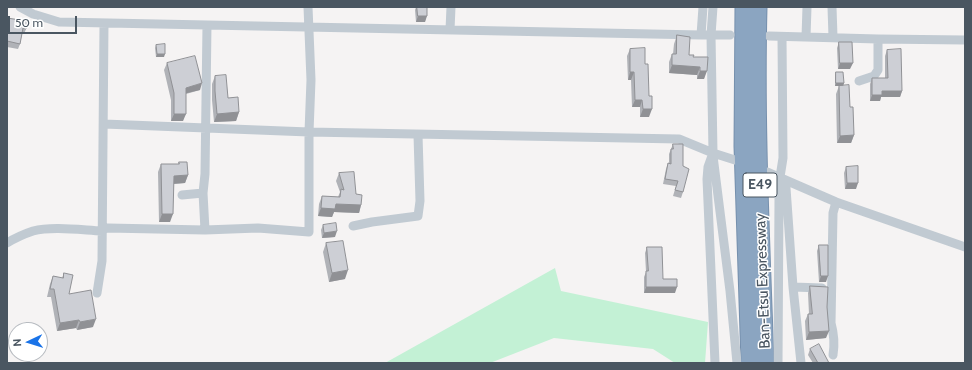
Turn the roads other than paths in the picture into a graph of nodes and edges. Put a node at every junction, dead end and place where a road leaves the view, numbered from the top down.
1 (20, 7) edge
2 (308, 7) edge
3 (451, 7) edge
4 (703, 7) edge
5 (713, 7) edge
6 (744, 7) edge
7 (758, 7) edge
8 (807, 7) edge
9 (832, 7) edge
10 (104, 23) junction
11 (207, 25) junction
12 (308, 27) junction
13 (450, 30) junction
14 (701, 35) junction
15 (712, 35) junction
16 (730, 35) dead end
17 (769, 36) dead end
18 (782, 37) junction
19 (806, 37) junction
20 (833, 37) junction
21 (878, 39) junction
22 (965, 40) edge
23 (859, 81) dead end
24 (104, 124) junction
25 (206, 128) junction
26 (309, 132) junction
27 (418, 134) junction
28 (713, 153) junction
29 (735, 160) dead end
30 (767, 172) dead end
31 (780, 177) junction
32 (203, 193) junction
33 (182, 195) dead end
34 (836, 202) junction
35 (353, 226) dead end
36 (205, 230) junction
37 (102, 231) junction
38 (7, 243) edge
39 (965, 247) edge
40 (793, 287) junction
41 (832, 288) junction
42 (97, 292) dead end
43 (833, 355) dead end
44 (715, 363) edge
45 (736, 363) edge
46 (750, 363) edge
47 (765, 363) edge
48 (778, 363) edge
49 (801, 363) edge

1 - 10 street
2 - 12 street
3 - 13 street
4 - 14 street
5 - 15 street
6 - 46 highway, Ban-Etsu Expressway / E49
7 - 47 highway, Ban-Etsu Expressway / E49
8 - 19 street
9 - 20 street
10 - 11 street
10 - 24 street
11 - 12 street
11 - 25 street
12 - 13 street
12 - 26 street
13 - 14 street
14 - 15 street
15 - 16 street
15 - 28 street
17 - 18 street
18 - 19 street
18 - 31 street
19 - 20 street
20 - 21 street
21 - 22 street
21 - 23 street
24 - 25 street
24 - 37 street
25 - 26 street
25 - 32 street
26 - 27 street
26 - 36 street
27 - 28 street
27 - 35 street
28 - 29 street
28 - 44 street
28 - 45 street
30 - 31 street
31 - 34 street
31 - 40 street
31 - 48 street
32 - 33 street
32 - 36 street
34 - 39 street
34 - 41 street
36 - 37 street
37 - 38 street
37 - 42 street
40 - 41 street
40 - 49 street
41 - 43 street

